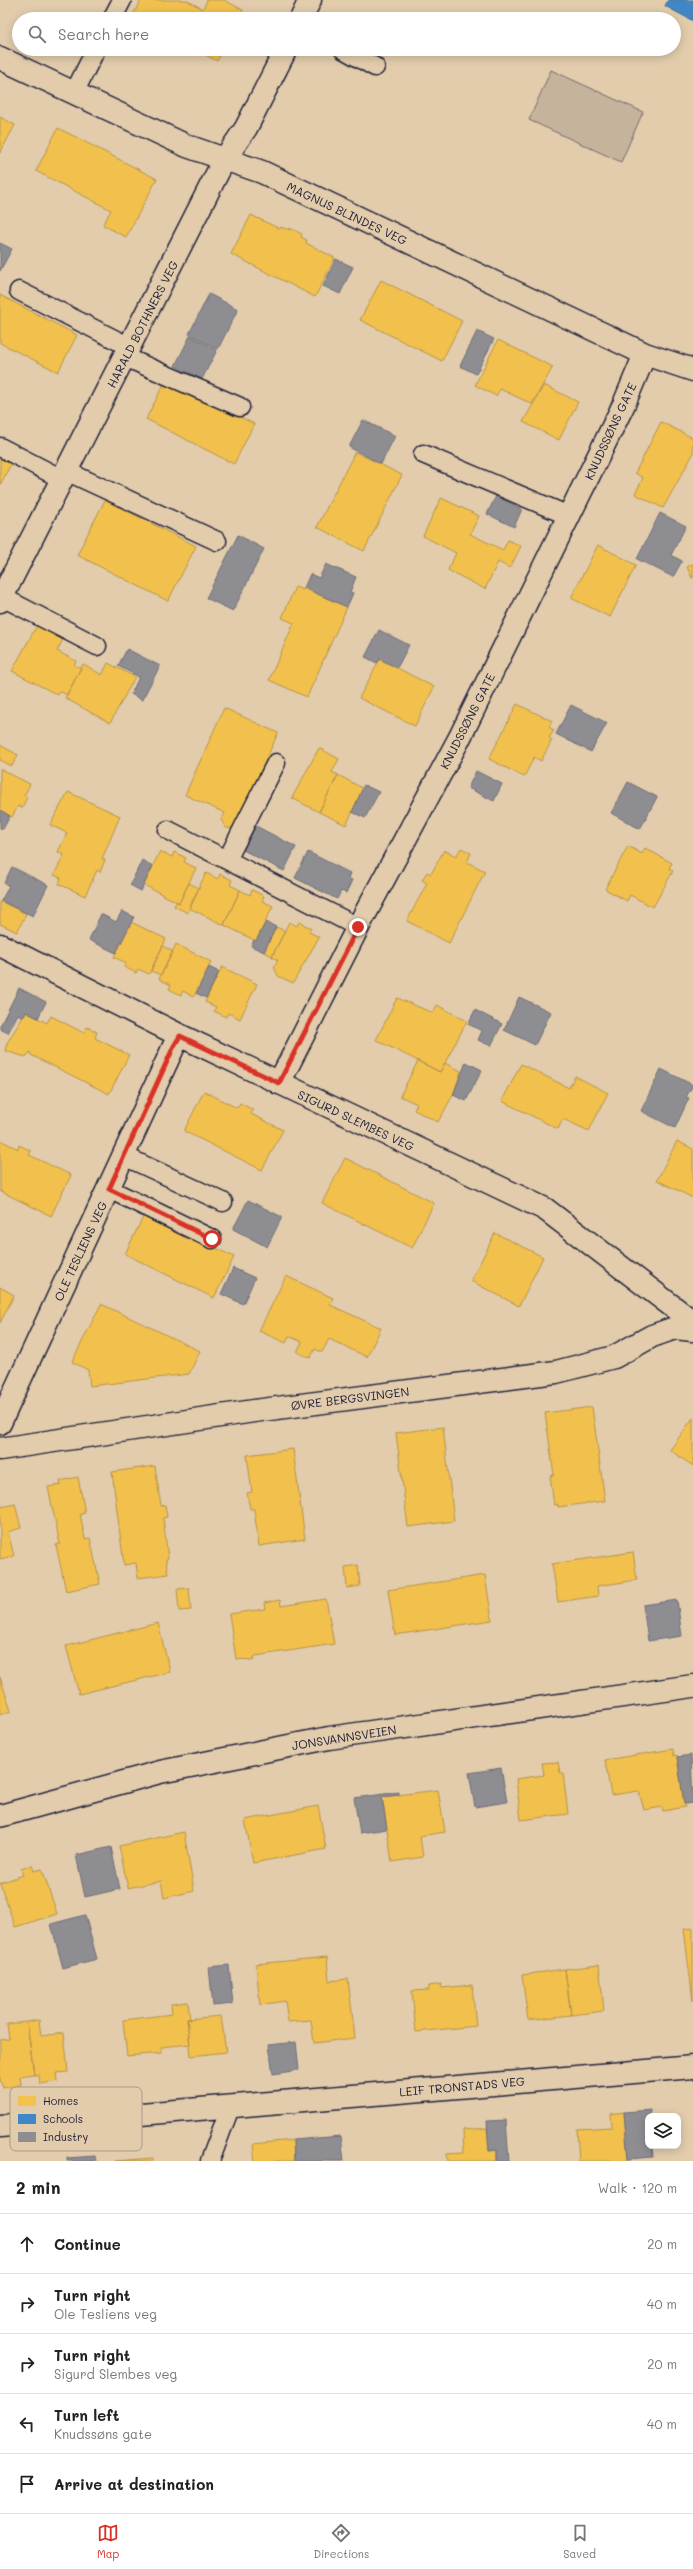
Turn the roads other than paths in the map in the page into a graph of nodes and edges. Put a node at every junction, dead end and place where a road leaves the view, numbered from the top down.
1 (122, 0) edge
2 (310, 0) edge
3 (116, 12) edge
4 (304, 12) edge
5 (92, 56) edge
6 (282, 56) edge
7 (355, 56) edge
8 (0, 58) edge
9 (375, 67) dead end
10 (74, 93) junction
11 (224, 160) junction
12 (19, 291) dead end
13 (127, 352) junction
14 (645, 354) junction
15 (693, 370) edge
16 (240, 407) dead end
17 (0, 447) edge
18 (423, 454) dead end
19 (64, 475) junction
20 (569, 516) junction
21 (216, 541) dead end
22 (1, 599) edge
23 (97, 646) dead end
24 (276, 763) dead end
25 (168, 830) dead end
26 (226, 860) junction
27 (358, 927) junction
28 (0, 945) edge
29 (180, 1036) junction
30 (279, 1083) junction
31 (124, 1156) junction
32 (109, 1189) junction
33 (223, 1202) dead end
34 (212, 1239) dead end
35 (693, 1322) edge
36 (693, 1330) edge
37 (0, 1423) edge
38 (0, 1448) edge
39 (693, 1686) edge
40 (0, 1816) edge
41 (693, 2067) edge
42 (231, 2105) junction
43 (142, 2113) edge
44 (10, 2125) edge
45 (0, 2126) edge
46 (210, 2161) edge

1 - 3 lane
2 - 4 street
5 - 10 lane
6 - 11 street, HARALD BOTHNERS VEG
7 - 9 lane
8 - 10 street, MAGNUS BLINDES VEG
10 - 11 street, MAGNUS BLINDES VEG
11 - 13 street, HARALD BOTHNERS VEG
11 - 14 street, MAGNUS BLINDES VEG
12 - 13 lane
13 - 16 lane
13 - 19 street, HARALD BOTHNERS VEG
14 - 15 street, MAGNUS BLINDES VEG
14 - 20 street, KNUDSSØNS GATE
17 - 19 lane
18 - 20 lane
19 - 21 lane
19 - 22 street, HARALD BOTHNERS VEG
20 - 27 street, KNUDSSØNS GATE
22 - 23 lane
24 - 26 lane
25 - 26 lane
26 - 27 lane
27 - 30 street, KNUDSSØNS GATE
28 - 29 street, SIGURD SLEMBES VEG
29 - 30 street, SIGURD SLEMBES VEG
29 - 31 street, OLE TESLIENS VEG
30 - 35 street, SIGURD SLEMBES VEG
31 - 32 street, OLE TESLIENS VEG
31 - 33 lane
32 - 34 lane
32 - 37 street, OLE TESLIENS VEG
36 - 38 street, ØVRE BERGSVINGEN
39 - 40 street, JONSVANNSVEIEN
41 - 42 street, LEIF TRONSTADS VEG
42 - 43 street, LEIF TRONSTADS VEG
42 - 46 lane
44 - 45 street, LEIF TRONSTADS VEG

